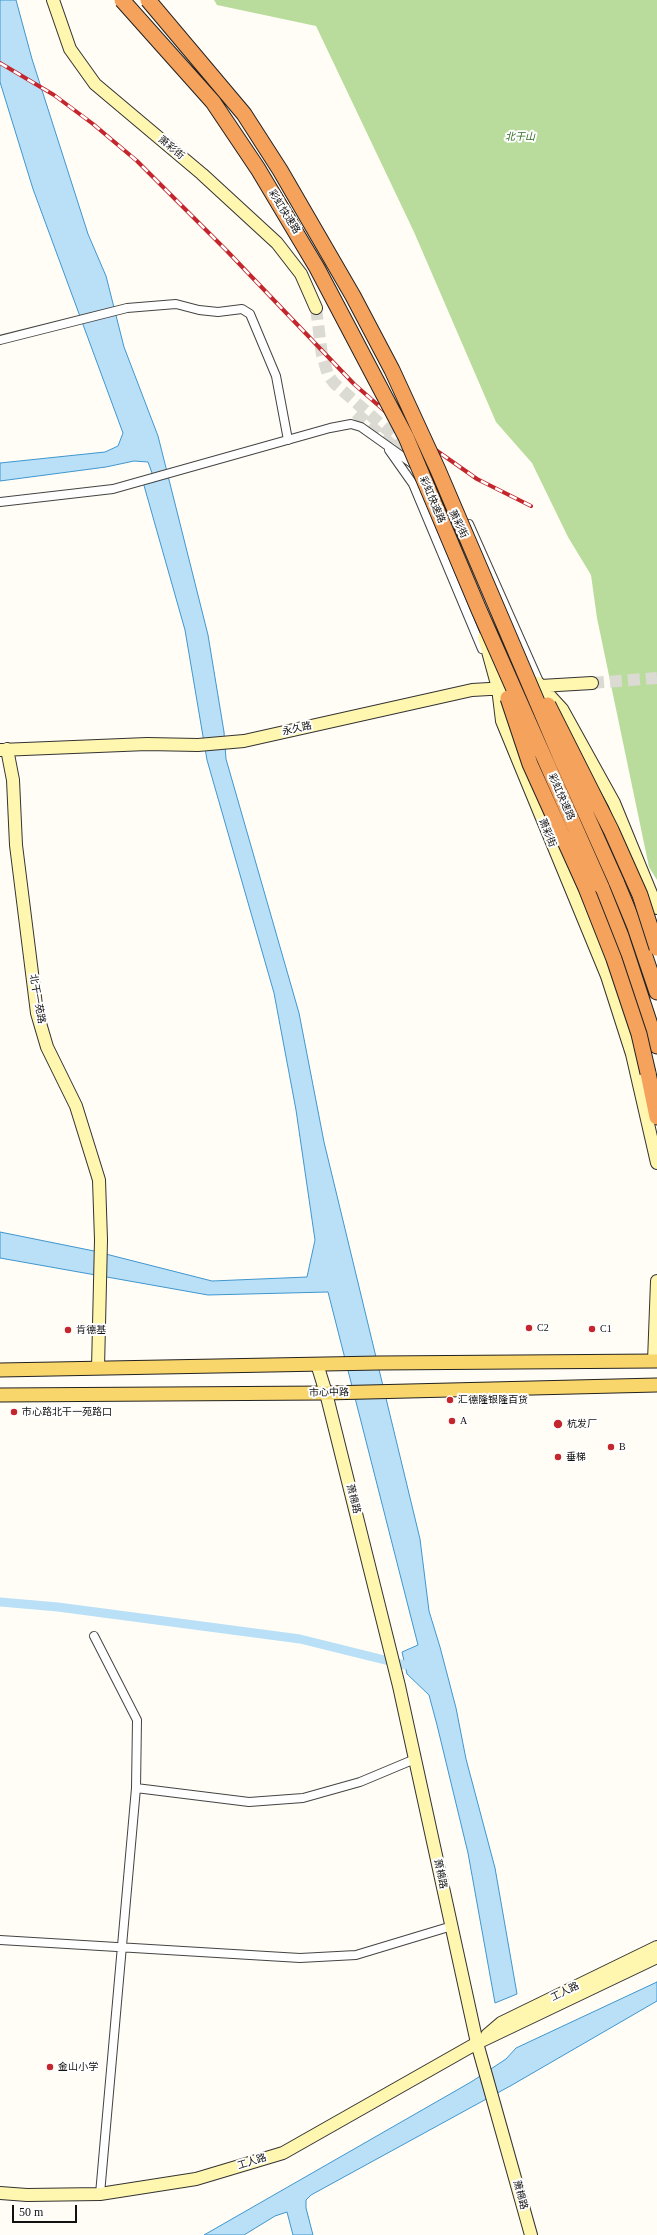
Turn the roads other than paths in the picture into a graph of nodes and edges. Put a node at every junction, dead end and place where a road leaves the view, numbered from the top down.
1 (52, 0) edge
2 (122, 0) edge
3 (148, 0) edge
4 (312, 309) tunnel mouth
5 (0, 340) edge
6 (288, 440) junction
7 (382, 442) junction
8 (446, 500) dead end
9 (0, 502) edge
10 (431, 506) dead end
11 (495, 603) junction
12 (479, 610) junction
13 (592, 683) tunnel mouth
14 (541, 686) junction
15 (498, 688) junction
16 (3, 749) edge
17 (657, 908) edge
18 (657, 948) edge
19 (657, 992) edge
20 (657, 1046) edge
21 (657, 1117) edge
22 (657, 1163) edge
23 (657, 1281) edge
24 (656, 1361) edge
25 (317, 1364) junction
26 (98, 1368) junction
27 (0, 1370) edge
28 (657, 1386) edge
29 (326, 1393) junction
30 (0, 1395) edge
31 (94, 1636) dead end
32 (415, 1759) junction
33 (136, 1788) junction
34 (452, 1926) junction
35 (0, 1940) edge
36 (122, 1948) junction
37 (657, 1948) edge
38 (657, 1957) edge
39 (477, 2043) junction
40 (0, 2193) edge
41 (100, 2194) junction
42 (531, 2235) edge

1 - 4 main road, 萧彩街
2 - 12 highway, 彩虹快速路, bridge
3 - 11 highway, 彩虹快速路, bridge
5 - 6 street
6 - 7 street
6 - 9 street
7 - 14 street
7 - 15 street
8 - 14 main road, 萧彩街
10 - 15 main road, 萧彩街
11 - 18 highway, bridge
11 - 19 highway, 彩虹快速路, bridge
12 - 20 highway, 彩虹快速路, bridge
12 - 21 highway, bridge
13 - 14 main road, 永久路
14 - 15 main road, 永久路
14 - 17 main road, 萧彩街
15 - 16 main road, 永久路
15 - 22 main road, 萧彩街
16 - 26 main road, 北干一苑路
23 - 24 main road
24 - 25 main road
25 - 26 main road
25 - 29 main road, 萧棉路
26 - 27 main road
28 - 29 main road, 市心中路
29 - 30 main road, 市心中路
29 - 32 main road, 萧棉路
31 - 33 street
32 - 33 street
32 - 34 main road, 萧棉路
33 - 36 street
34 - 36 street
34 - 39 main road, 萧棉路
35 - 36 street
36 - 41 street
37 - 39 main road, 工人路
38 - 39 main road, 工人路
39 - 41 main road, 工人路
39 - 42 main road, 萧棉路
40 - 41 main road, 工人路

